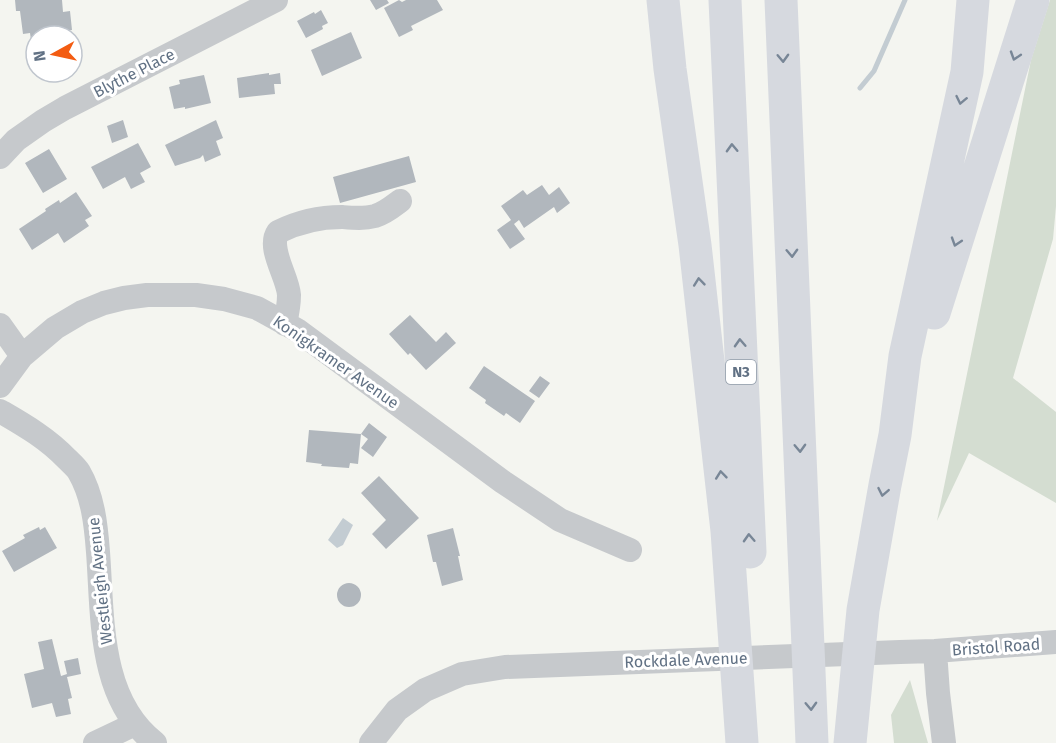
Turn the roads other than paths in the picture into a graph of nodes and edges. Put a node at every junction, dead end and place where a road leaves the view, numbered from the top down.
1 (276, 0) edge
2 (654, 0) edge
3 (663, 0) edge
4 (725, 0) edge
5 (781, 0) edge
6 (973, 0) edge
7 (1033, 0) edge
8 (670, 69) junction
9 (0, 157) edge
10 (400, 201) dead end
11 (285, 324) junction
12 (0, 325) edge
13 (22, 356) junction
14 (0, 386) edge
15 (0, 411) edge
16 (895, 435) junction
17 (630, 550) dead end
18 (1056, 642) edge
19 (935, 651) junction
20 (135, 724) junction
21 (95, 743) edge
22 (155, 743) edge
23 (371, 743) edge
24 (742, 743) edge
25 (758, 743) edge
26 (812, 743) edge
27 (850, 743) edge
28 (944, 743) edge

1 - 9 street, Blythe Place
2 - 8 highway
3 - 8 highway
25 -> 4 highway, N3
5 -> 26 highway
6 -> 16 highway
7 -> 16 highway
24 -> 8 highway
10 - 11 street
11 - 13 street, Konigkramer Avenue
11 - 17 street, Konigkramer Avenue
12 - 13 street
13 - 14 street, Konigkramer Avenue
15 - 20 street, Westleigh Avenue
16 -> 27 highway
18 - 19 street, Bristol Road
19 - 23 street, Rockdale Avenue
19 - 28 street
20 - 21 street
20 - 22 street, Westleigh Avenue

